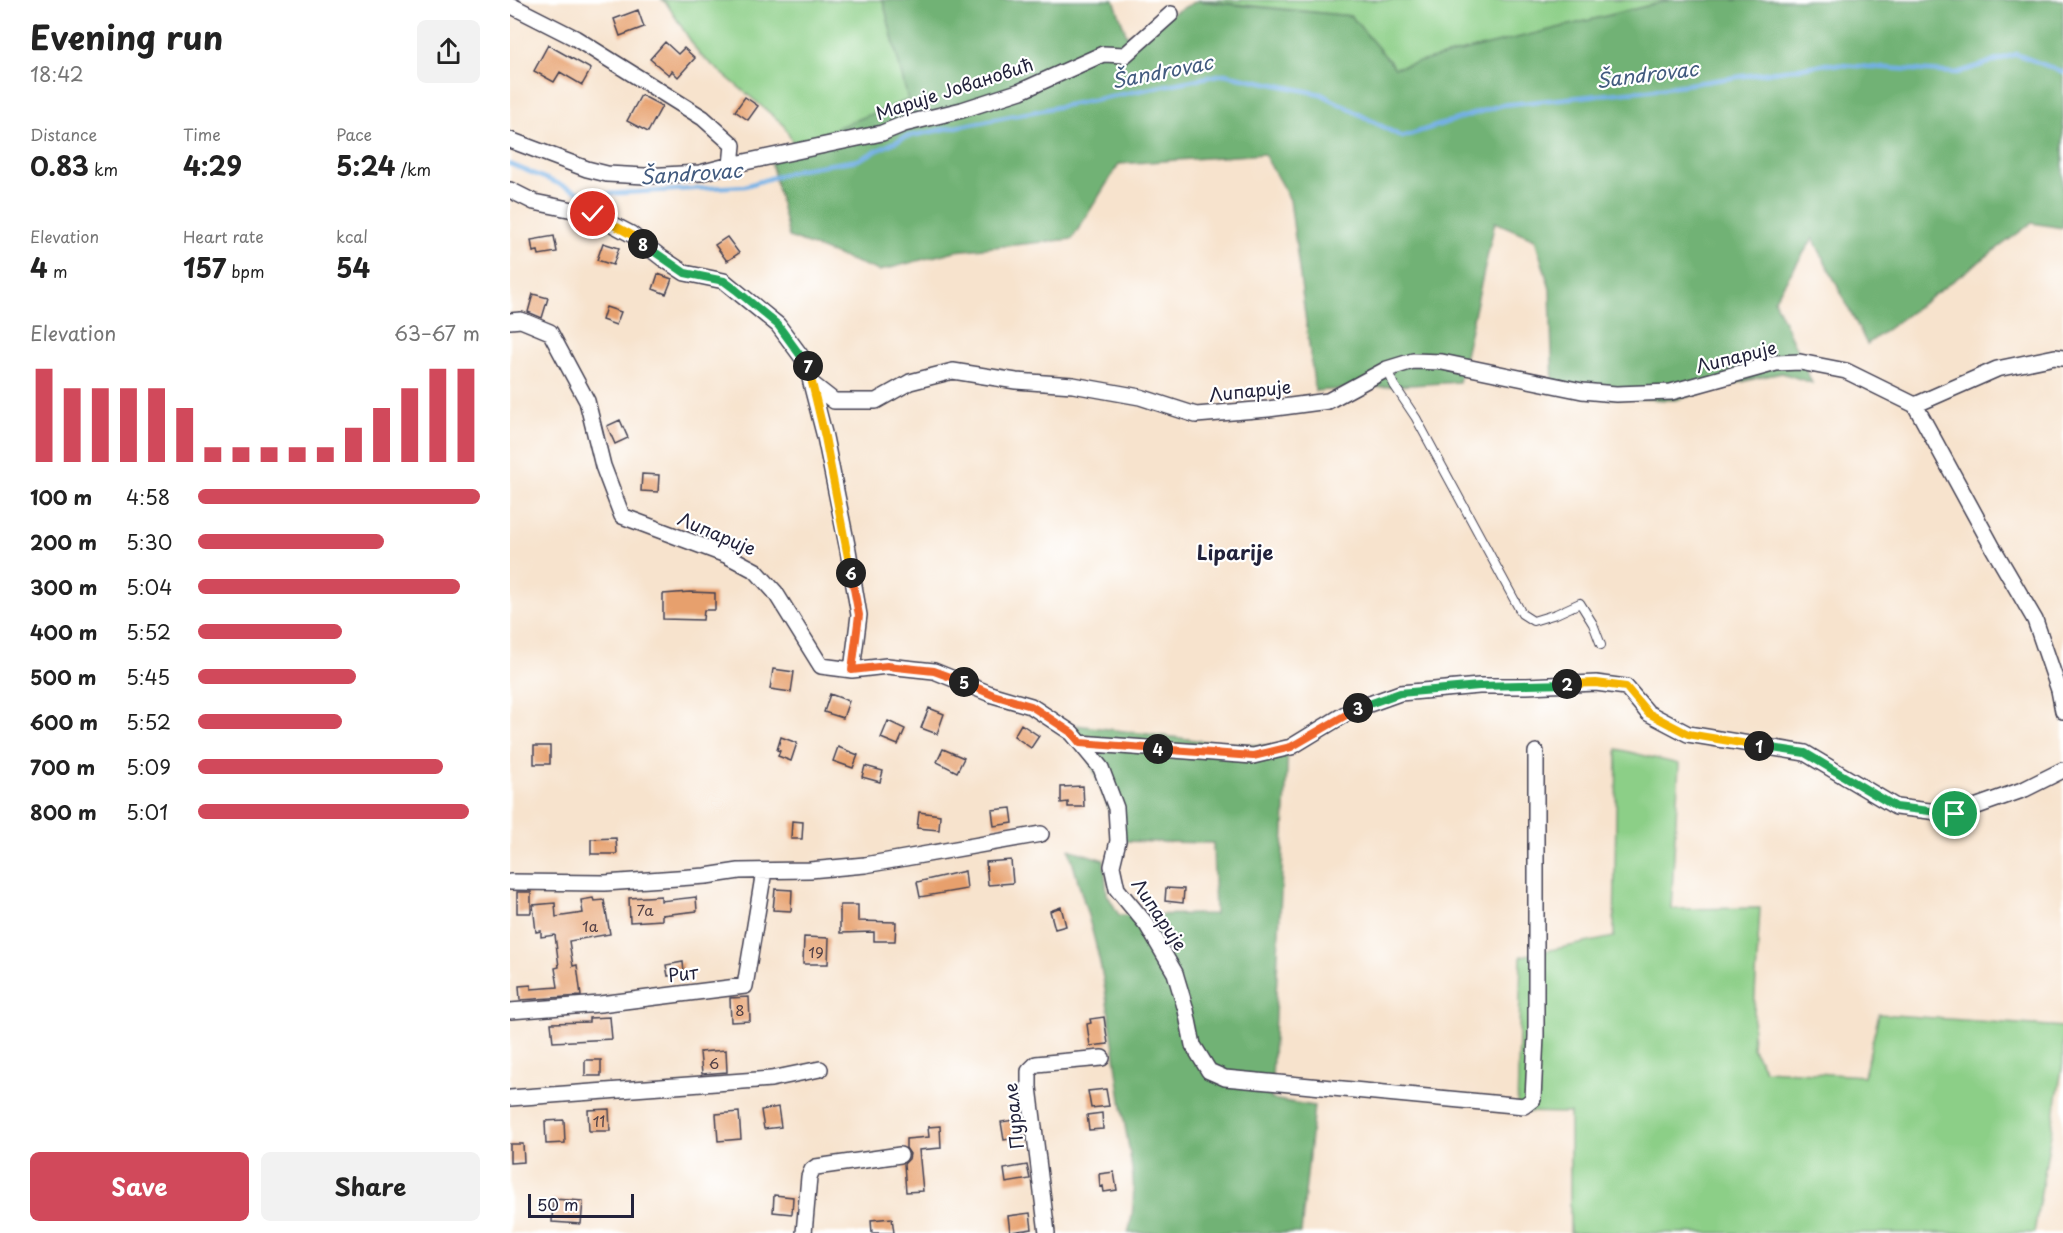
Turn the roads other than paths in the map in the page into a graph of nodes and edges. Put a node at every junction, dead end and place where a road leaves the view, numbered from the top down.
1 (510, 5) edge
2 (1171, 14) dead end
3 (510, 140) edge
4 (732, 165) junction
5 (510, 190) edge
6 (510, 321) edge
7 (2063, 358) edge
8 (1387, 369) junction
9 (811, 383) junction
10 (1915, 405) junction
11 (1601, 645) dead end
12 (852, 670) junction
13 (2063, 711) edge
14 (1080, 743) junction
15 (1536, 752) dead end
16 (2063, 770) edge
17 (1041, 834) dead end
18 (764, 871) junction
19 (510, 882) edge
20 (510, 1011) edge
21 (1102, 1058) dead end
22 (820, 1070) dead end
23 (510, 1098) edge
24 (900, 1155) dead end
25 (804, 1233) edge
26 (1047, 1233) edge

1 - 4 street
2 - 4 street, Марије Јовановић
3 - 4 street, Марије Јовановић
5 - 9 street
6 - 12 street, Липарије
7 - 10 street
8 - 9 street, Липарије
8 - 10 street, Липарије
8 - 11 lane
9 - 12 street
10 - 13 street
12 - 14 street, Липарије
14 - 15 street, Липарије
14 - 16 street
17 - 18 street
18 - 19 street
18 - 20 street, Рит
21 - 26 street, Пурале
22 - 23 street
24 - 25 street

